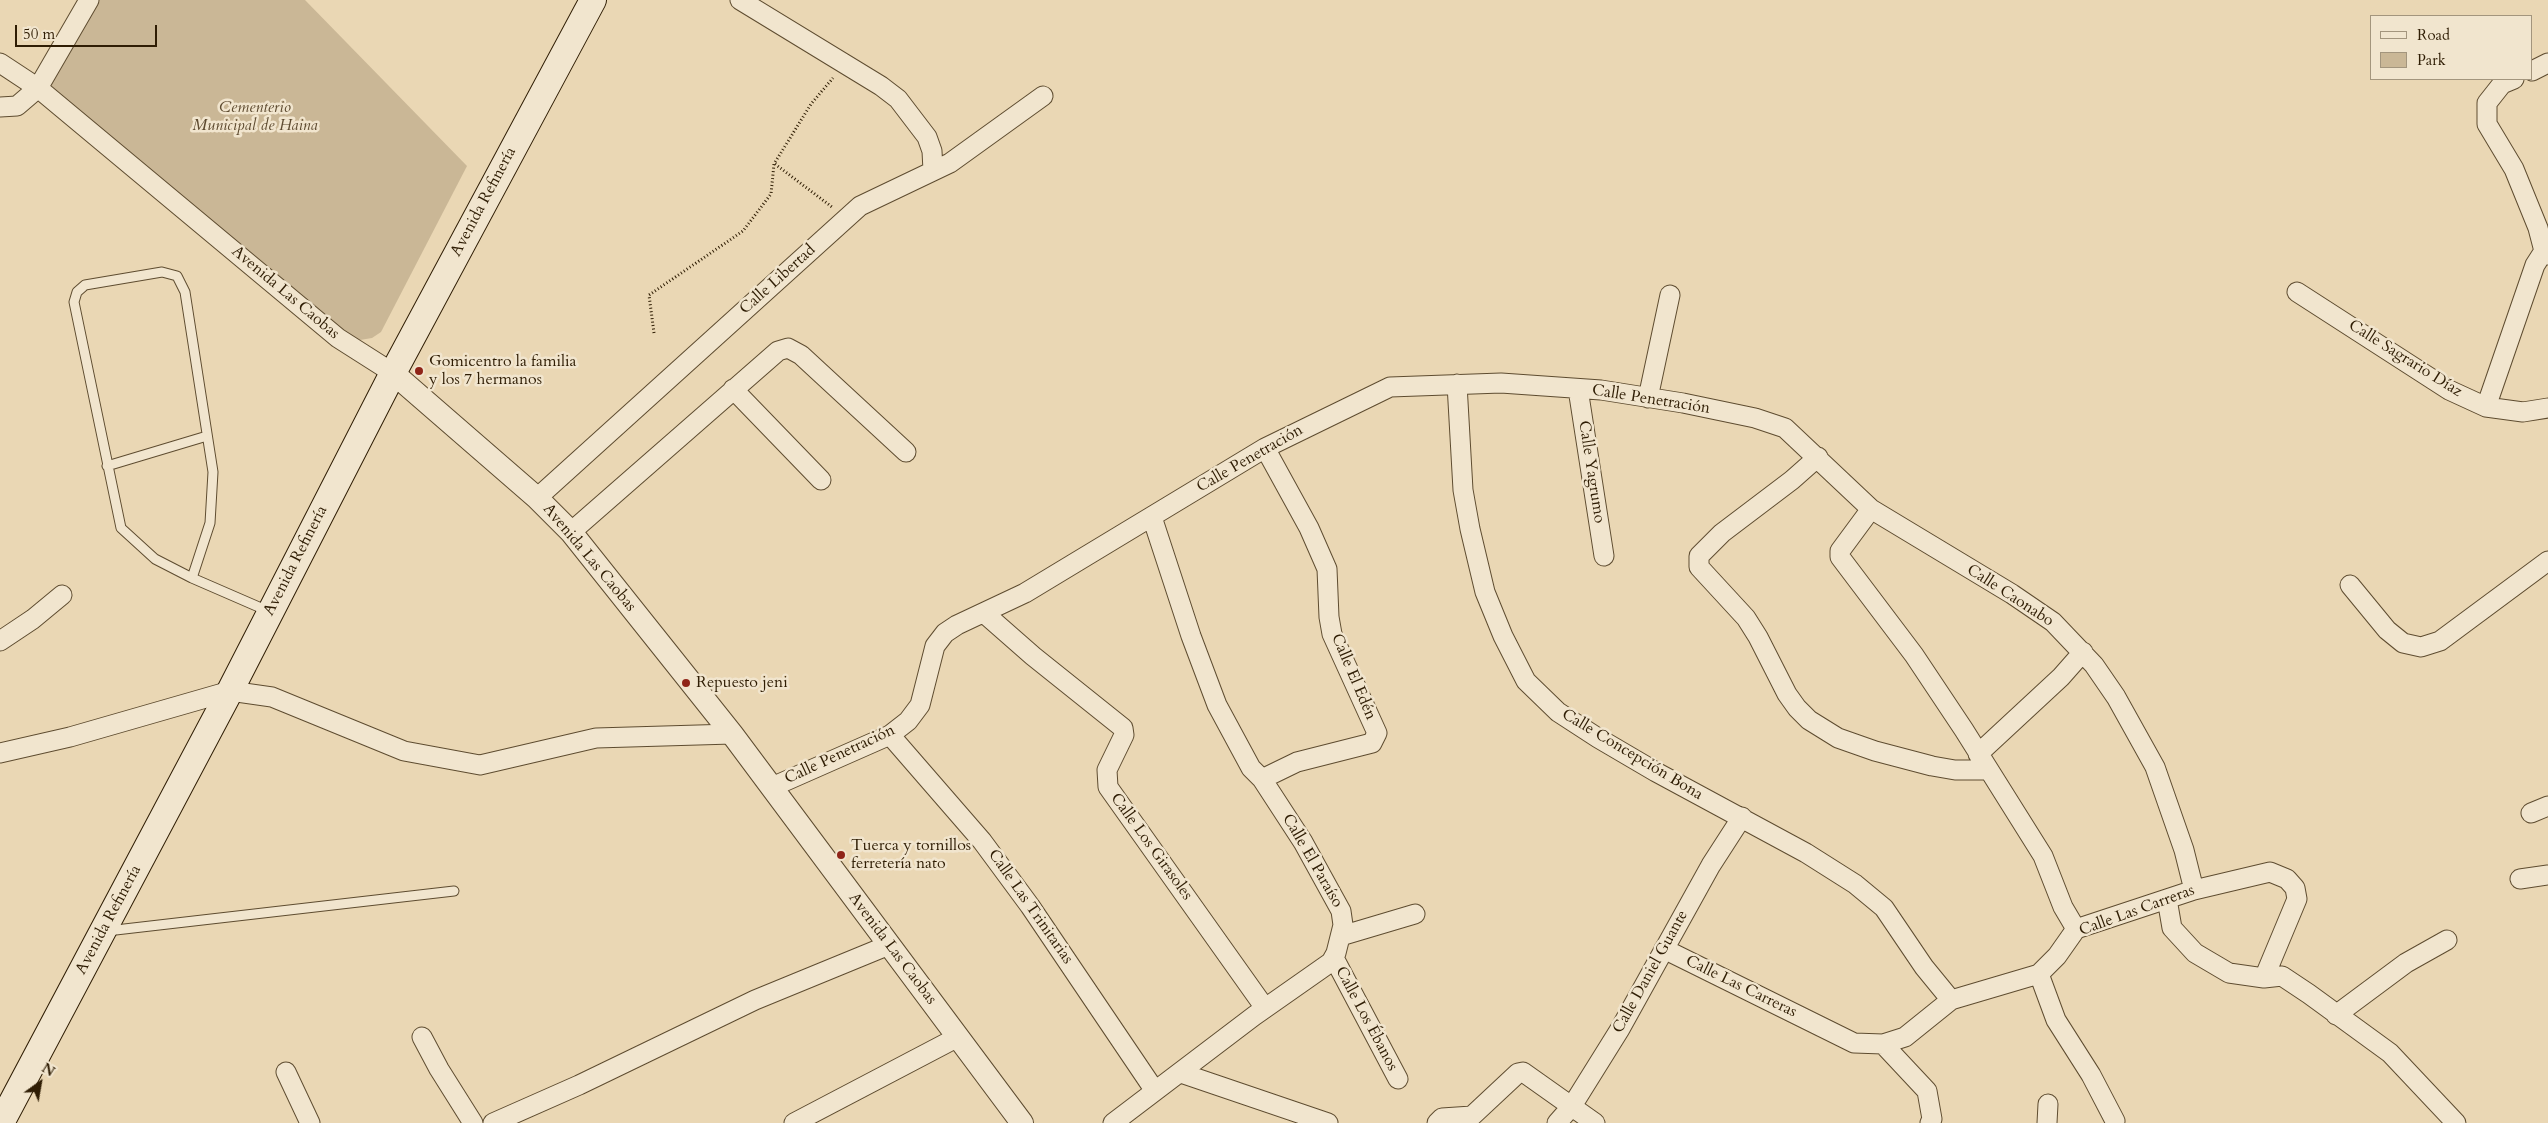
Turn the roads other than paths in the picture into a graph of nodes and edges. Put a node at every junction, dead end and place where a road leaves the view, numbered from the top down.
1 (89, 0) edge
2 (593, 0) edge
3 (740, 0) edge
4 (0, 63) edge
5 (2548, 63) edge
6 (2533, 70) edge
7 (2512, 80) edge
8 (38, 88) junction
9 (1043, 96) dead end
10 (0, 107) edge
11 (933, 171) junction
12 (2546, 253) edge
13 (2297, 292) dead end
14 (1670, 295) dead end
15 (392, 373) junction
16 (1457, 384) junction
17 (733, 389) junction
18 (1578, 389) junction
19 (1648, 398) junction
20 (2486, 407) junction
21 (2548, 408) edge
22 (207, 436) junction
23 (1265, 448) junction
24 (906, 452) dead end
25 (1818, 457) junction
26 (107, 466) junction
27 (821, 480) dead end
28 (537, 498) junction
29 (1871, 509) junction
30 (1152, 517) junction
31 (571, 532) junction
32 (1604, 556) dead end
33 (2548, 561) edge
34 (192, 578) junction
35 (2350, 585) dead end
36 (62, 595) dead end
37 (270, 612) junction
38 (984, 613) junction
39 (0, 641) edge
40 (2083, 652) junction
41 (230, 692) junction
42 (732, 734) junction
43 (890, 735) junction
44 (0, 753) edge
45 (1978, 754) junction
46 (1988, 770) junction
47 (1262, 779) junction
48 (772, 787) junction
49 (1742, 817) junction
50 (2548, 874) edge
51 (2520, 879) dead end
52 (2194, 890) junction
53 (454, 891) dead end
54 (2166, 899) junction
55 (1415, 914) dead end
56 (2076, 929) junction
57 (102, 932) junction
58 (1341, 936) junction
59 (2447, 940) dead end
60 (889, 945) junction
61 (1664, 949) junction
62 (1334, 958) junction
63 (2039, 974) junction
64 (2264, 978) junction
65 (1951, 1000) junction
66 (1265, 1008) junction
67 (2336, 1015) junction
68 (422, 1037) dead end
69 (958, 1037) junction
70 (1883, 1044) junction
71 (286, 1072) dead end
72 (1181, 1073) junction
73 (1398, 1080) dead end
74 (1155, 1091) junction
75 (2048, 1104) dead end
76 (1572, 1106) junction
77 (4, 1112) edge
78 (2115, 1121) dead end
79 (310, 1123) edge
80 (473, 1123) edge
81 (493, 1123) edge
82 (794, 1123) edge
83 (1022, 1123) edge
84 (1113, 1123) edge
85 (1328, 1123) edge
86 (1437, 1123) edge
87 (1557, 1123) edge
88 (1595, 1123) edge
89 (1930, 1123) edge
90 (2047, 1123) edge
91 (2456, 1123) edge

1 - 8 street
2 - 15 main road, Avenida Refinería
3 - 11 street
4 - 8 street, Avenida Las Caobas
5 - 6 street
7 - 12 street
8 - 10 street
8 - 15 street, Avenida Las Caobas
9 - 11 street, Calle Libertad
11 - 28 street, Calle Libertad
12 - 20 street
13 - 20 street, Calle Sagrario Díaz
14 - 19 street
15 - 28 street, Avenida Las Caobas
15 - 37 main road, Avenida Refinería
16 - 18 street, Calle Penetración
16 - 23 street, Calle Penetración
16 - 49 street, Calle Concepción Bona
17 - 24 street
17 - 27 street
17 - 31 street
18 - 19 street, Calle Penetración
18 - 32 street, Calle Yagrumo
19 - 25 street, Calle Penetración
20 - 21 street, Calle Sagrario Díaz
22 - 26 lane
22 - 26 lane
22 - 34 lane
23 - 30 street, Calle Penetración
23 - 47 street, Calle El Edén
25 - 29 street, Calle Caonabo
25 - 46 street
26 - 34 lane
28 - 31 street, Avenida Las Caobas
29 - 40 street, Calle Caonabo
29 - 45 street
30 - 38 street, Calle Penetración
30 - 47 street, Calle El Paraíso
31 - 42 street, Avenida Las Caobas
33 - 35 street
34 - 37 lane
36 - 39 street
37 - 41 main road, Avenida Refinería
38 - 43 street, Calle Penetración
38 - 66 street, Calle Los Girasoles
40 - 45 street
40 - 52 street, Calle Caonabo
41 - 42 street
41 - 44 street
41 - 57 main road, Avenida Refinería
42 - 48 street, Avenida Las Caobas
43 - 48 street, Calle Penetración
43 - 74 street, Calle Las Trinitarias
45 - 46 street
46 - 56 street
47 - 58 street, Calle El Paraíso
48 - 60 street, Avenida Las Caobas
49 - 61 street, Calle Daniel Guante
49 - 65 street, Calle Concepción Bona
50 - 51 street
52 - 54 street, Calle Las Carreras
52 - 64 street, Calle Las Carreras
53 - 57 lane
54 - 56 street, Calle Las Carreras
54 - 64 street
55 - 58 street
56 - 63 street, Calle Las Carreras
57 - 77 main road, Avenida Refinería
58 - 62 street, Calle El Paraíso
59 - 67 street
60 - 69 street, Avenida Las Caobas
60 - 81 street
61 - 70 street, Calle Las Carreras
61 - 76 street, Calle Daniel Guante
62 - 66 street
62 - 73 street, Calle Los Ébanos
63 - 65 street, Calle Las Carreras
63 - 78 street
64 - 67 street
65 - 70 street, Calle Las Carreras
66 - 72 street
67 - 91 street
68 - 80 street
69 - 82 street
69 - 83 street, Avenida Las Caobas
70 - 89 street
71 - 79 street
72 - 74 street
72 - 85 street
74 - 84 street
75 - 90 street
76 - 86 street
76 - 87 street, Calle Daniel Guante
76 - 88 street

